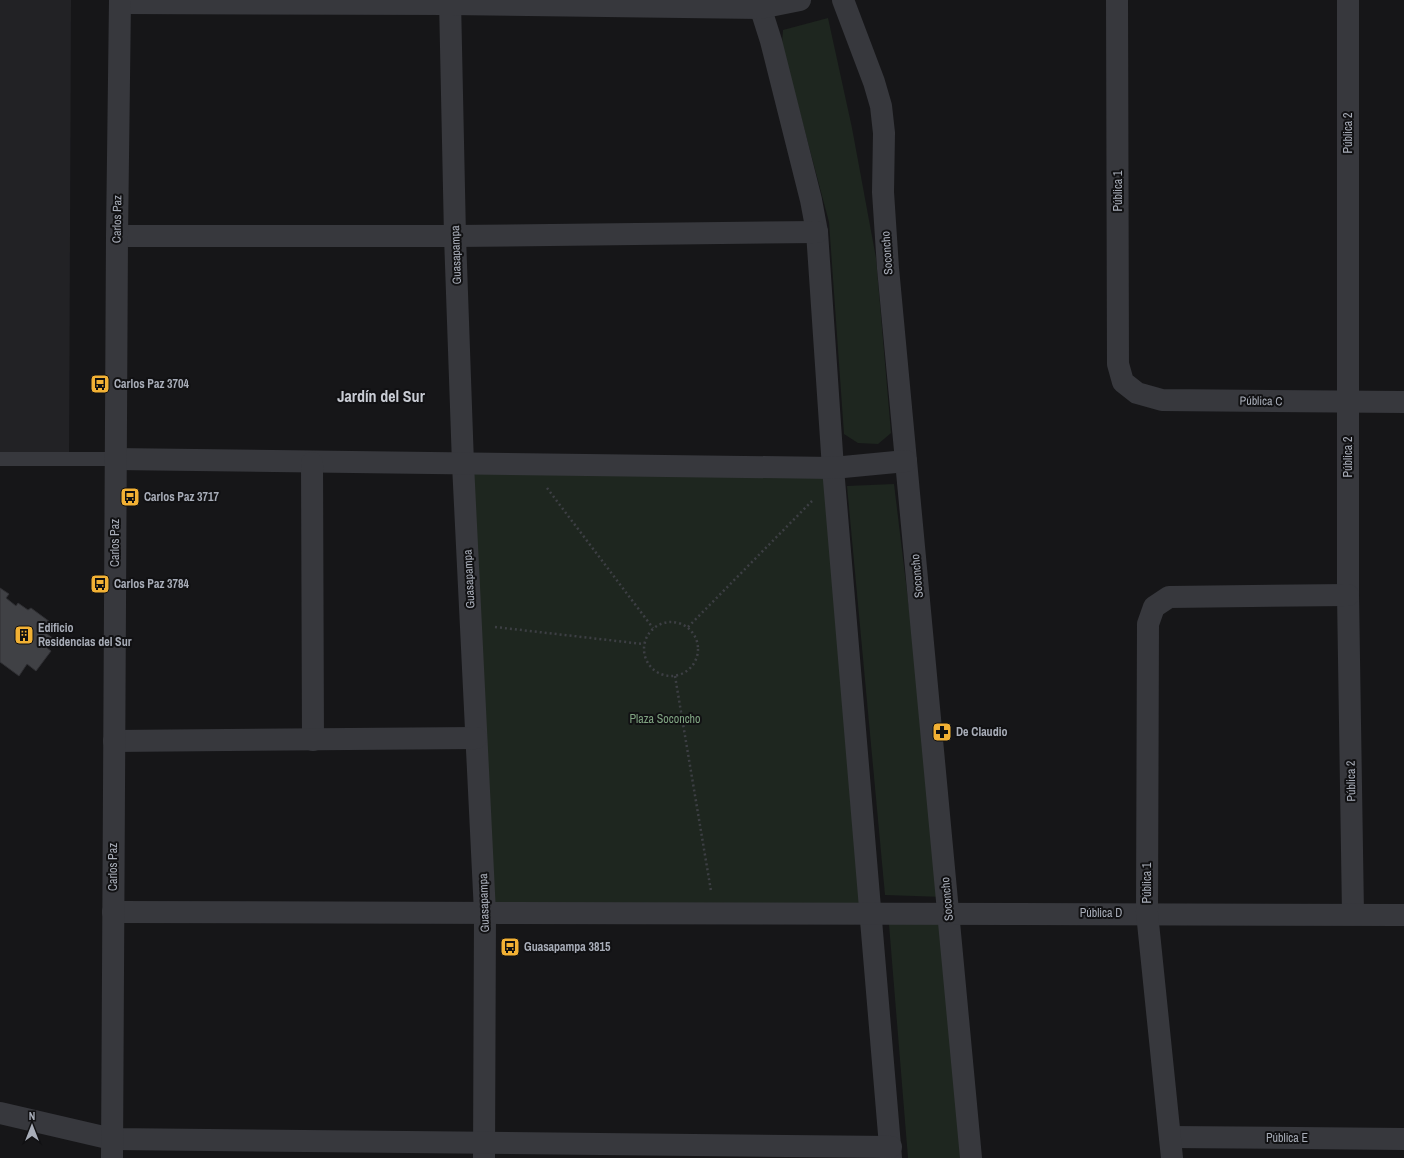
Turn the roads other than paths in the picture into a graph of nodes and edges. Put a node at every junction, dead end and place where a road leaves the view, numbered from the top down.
1 (800, 0) edge
2 (843, 0) edge
3 (1117, 0) edge
4 (1348, 0) edge
5 (120, 2) edge
6 (450, 2) edge
7 (759, 4) edge
8 (817, 232) junction
9 (117, 236) junction
10 (455, 236) junction
11 (1123, 382) joint
12 (1348, 402) junction
13 (1404, 402) edge
14 (0, 459) edge
15 (115, 459) junction
16 (906, 461) junction
17 (312, 463) junction
18 (463, 464) junction
19 (834, 473) junction
20 (1348, 595) junction
21 (476, 738) junction
22 (313, 740) junction
23 (114, 741) junction
24 (113, 912) junction
25 (485, 913) junction
26 (1147, 913) junction
27 (871, 914) junction
28 (948, 914) junction
29 (1353, 914) junction
30 (1404, 915) edge
31 (0, 1113) edge
32 (1404, 1139) edge
33 (1171, 1147) edge
34 (112, 1149) edge
35 (484, 1151) edge
36 (891, 1153) edge
37 (971, 1158) edge

1 - 7 street
2 - 16 street, Soconcho
3 - 11 street, Pública 1
4 - 12 street, Pública 2
5 - 6 street
5 - 9 street, Carlos Paz
6 - 7 street
6 - 10 street, Guasapampa
7 - 8 street
8 - 10 street
8 - 19 street
9 - 10 street
9 - 15 street, Carlos Paz
10 - 18 street, Guasapampa
11 - 12 street, Pública C
12 - 13 street, Pública C
12 - 20 street, Pública 2
14 - 15 lane
15 - 17 street
15 - 23 street, Carlos Paz
16 - 19 street
16 - 28 street, Soconcho
17 - 18 street
17 - 22 street
18 - 19 street
18 - 21 street, Guasapampa
19 - 27 street
20 - 26 street, Pública 1
20 - 29 street, Pública 2
21 - 22 street
21 - 25 street, Guasapampa
22 - 23 street
23 - 24 street, Carlos Paz
24 - 25 street, Pública D
24 - 34 street, Carlos Paz
25 - 27 street, Pública D
25 - 35 street, Guasapampa
26 - 28 street, Pública D
26 - 29 street, Pública D
26 - 33 street, Pública 1
27 - 28 street, Pública D
27 - 36 street
28 - 37 street, Soconcho
29 - 30 street, Pública D
31 - 34 street
32 - 33 street, Pública E
34 - 35 street
35 - 36 street

